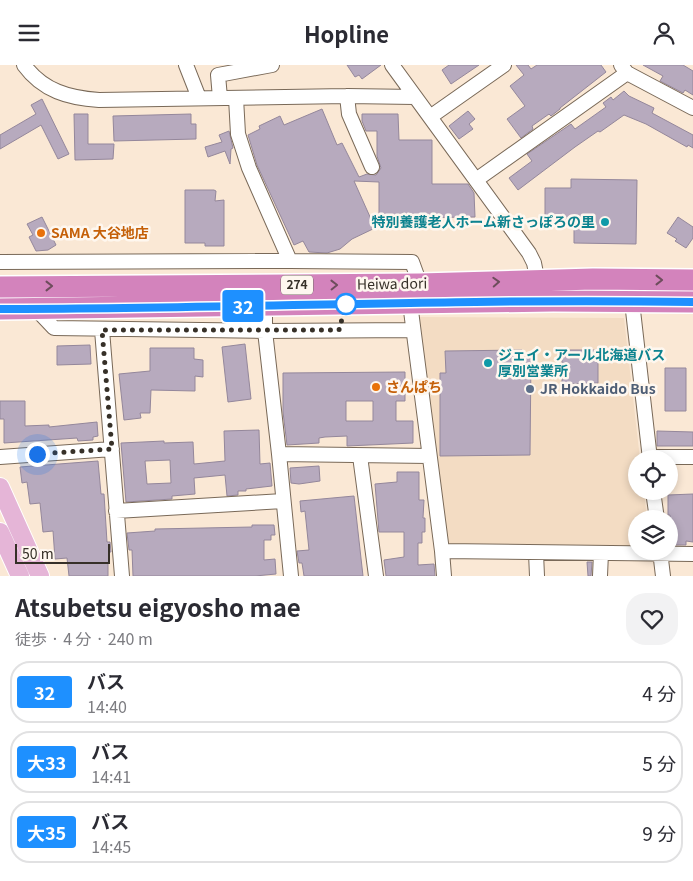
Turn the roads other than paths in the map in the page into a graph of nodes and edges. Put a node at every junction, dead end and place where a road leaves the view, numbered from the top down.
1 (24, 65) edge
2 (186, 65) edge
3 (272, 65) edge
4 (392, 65) edge
5 (504, 65) edge
6 (624, 69) edge
7 (347, 96) junction
8 (415, 97) junction
9 (199, 98) junction
10 (220, 98) junction
11 (236, 98) junction
12 (693, 108) edge
13 (430, 117) junction
14 (372, 167) dead end
15 (476, 180) junction
16 (290, 261) junction
17 (0, 262) edge
18 (631, 280) junction
19 (693, 280) edge
20 (538, 281) junction
21 (420, 284) junction
22 (266, 285) junction
23 (0, 287) edge
24 (539, 301) junction
25 (630, 302) junction
26 (410, 303) junction
27 (693, 303) edge
28 (265, 306) junction
29 (0, 309) edge
30 (36, 309) junction
31 (102, 330) junction
32 (413, 330) junction
33 (265, 331) junction
34 (112, 449) junction
35 (649, 450) edge
36 (279, 454) junction
37 (360, 456) junction
38 (429, 456) junction
39 (0, 457) edge
40 (678, 457) edge
41 (693, 457) edge
42 (0, 487) edge
43 (283, 501) junction
44 (116, 511) junction
45 (0, 532) edge
46 (442, 551) junction
47 (536, 553) junction
48 (601, 553) junction
49 (628, 553) edge
50 (678, 554) edge
51 (693, 554) edge
52 (661, 560) edge
53 (20, 576) edge
54 (40, 576) edge
55 (122, 576) edge
56 (290, 576) edge
57 (376, 576) edge
58 (444, 576) edge
59 (537, 576) edge
60 (600, 576) edge
61 (663, 576) edge

1 - 9 street
2 - 9 street
3 - 10 street
4 - 8 street
5 - 13 street
6 - 12 street
6 - 15 street
7 - 8 street
7 - 11 street
7 - 14 street
8 - 13 street
9 - 10 street
10 - 11 street
11 - 16 street
13 - 15 street
15 - 20 street
16 - 17 street
16 - 21 street
18 -> 19 highway, Heiwa dori / 274
18 - 20 highway, Heiwa dori / 274
18 - 25 street
21 -> 20 highway, Heiwa dori / 274
20 - 24 street
22 -> 21 highway, Heiwa dori / 274
23 -> 22 highway, Heiwa dori / 274
22 - 28 street
24 - 25 highway, Heiwa dori / 274
24 - 26 highway, Heiwa dori / 274
25 - 27 highway, Heiwa dori / 274
25 - 35 street
26 - 28 highway, Heiwa dori / 274
26 - 32 street
28 - 30 highway, Heiwa dori / 274
28 - 33 street
29 - 30 highway, Heiwa dori / 274
30 - 31 street
31 - 33 street
31 - 34 street
32 - 33 street
32 - 38 street
33 - 36 street
34 - 39 street
34 - 44 street
36 - 37 street
36 - 43 street
37 - 38 street
37 - 57 street
38 - 46 street
40 - 41 street
42 - 54 main road
43 - 44 street
43 - 56 street
44 - 55 street
45 - 53 main road
46 - 47 street
46 - 58 street
47 - 48 street
47 - 59 street
48 - 49 street
48 - 60 street
50 - 51 street
52 - 61 street

